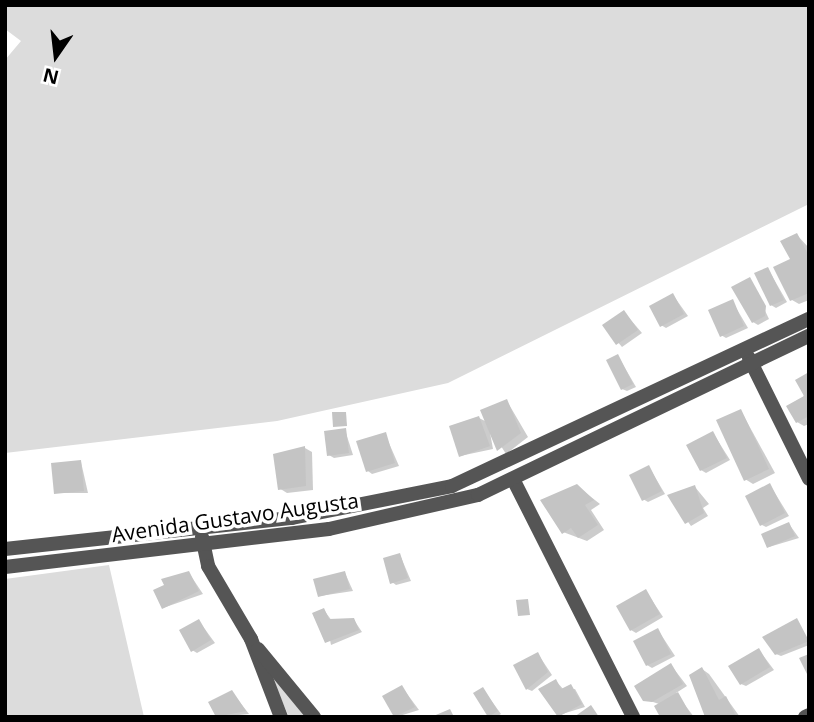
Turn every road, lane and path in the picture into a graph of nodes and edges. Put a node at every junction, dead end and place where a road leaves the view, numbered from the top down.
1 (809, 319) edge
2 (809, 336) edge
3 (747, 351) junction
4 (752, 365) junction
5 (809, 479) edge
6 (515, 483) junction
7 (201, 529) junction
8 (202, 545) junction
9 (5, 549) edge
10 (5, 567) edge
11 (251, 639) junction
12 (281, 717) edge
13 (314, 717) edge
14 (633, 717) edge

1 - 3 street, Avenida Gustavo Augusta
2 - 4 street, Avenida Gustavo Augusta
3 - 4 street
3 - 7 street, Avenida Gustavo Augusta
4 - 5 street
4 - 6 street, Avenida Gustavo Augusta
6 - 8 street, Avenida Gustavo Augusta
6 - 14 street
7 - 8 street
7 - 9 street, Avenida Gustavo Augusta
8 - 10 street, Avenida Gustavo Augusta
8 - 11 street
11 - 12 street
11 - 13 street

